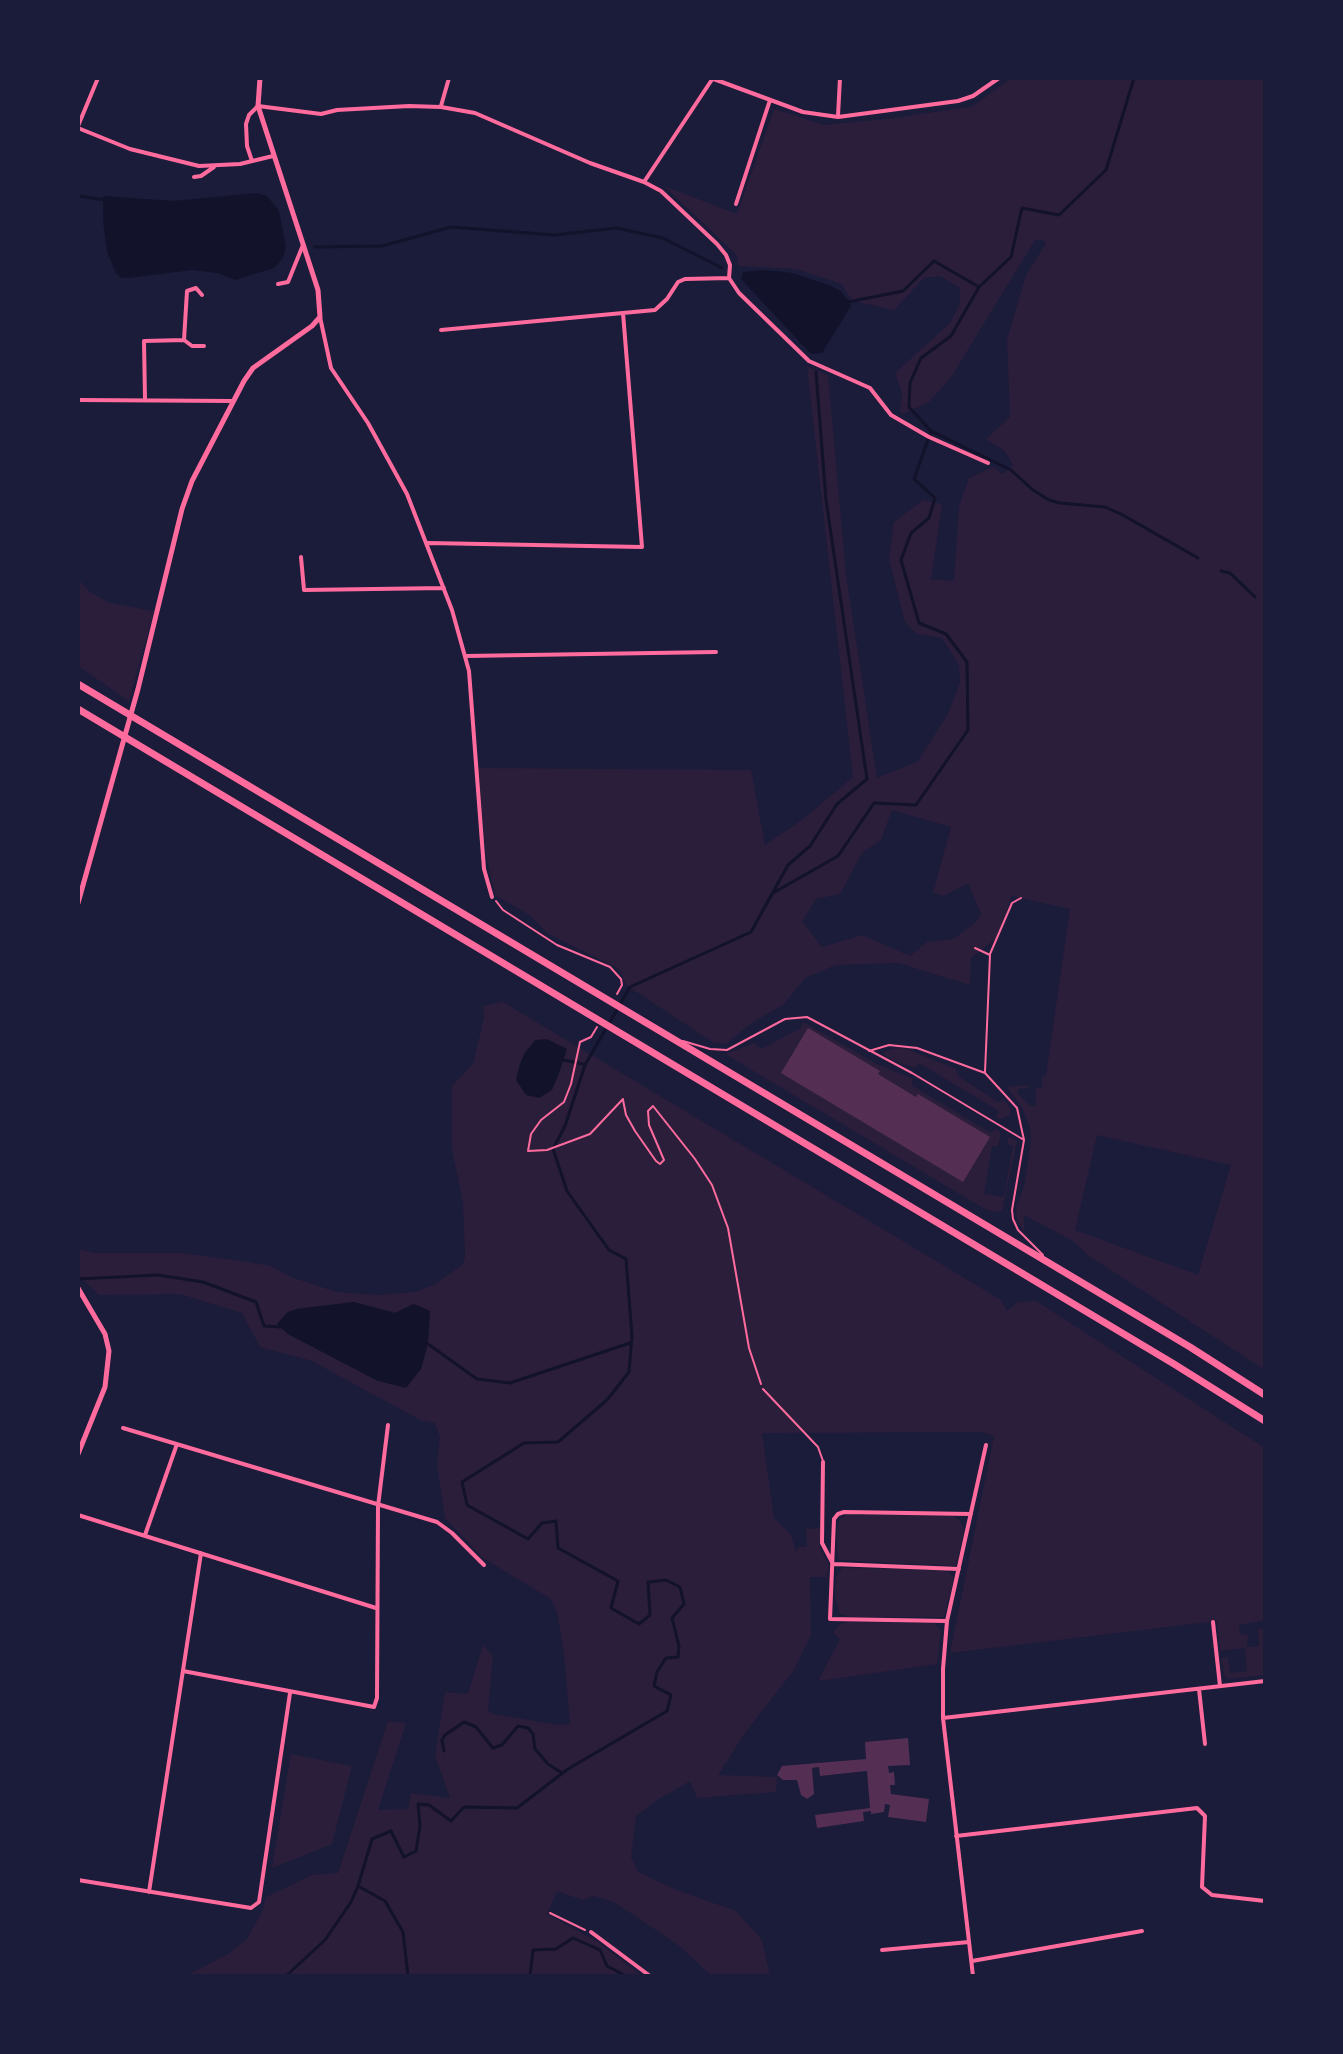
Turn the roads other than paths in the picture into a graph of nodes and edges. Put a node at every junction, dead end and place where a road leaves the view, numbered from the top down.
1 (98, 78) edge
2 (260, 78) edge
3 (449, 78) edge
4 (712, 78) edge
5 (840, 78) edge
6 (999, 78) edge
7 (770, 100) junction
8 (258, 106) junction
9 (441, 107) junction
10 (838, 117) junction
11 (78, 127) edge
12 (273, 156) junction
13 (252, 161) junction
14 (216, 166) junction
15 (194, 177) dead end
16 (644, 182) junction
17 (736, 204) dead end
18 (303, 245) junction
19 (729, 278) junction
20 (278, 284) dead end
21 (202, 295) dead end
22 (623, 313) junction
23 (320, 317) junction
24 (441, 330) dead end
25 (184, 340) junction
26 (204, 346) dead end
27 (145, 399) junction
28 (78, 400) edge
29 (233, 401) junction
30 (988, 463) dead end
31 (428, 543) junction
32 (301, 557) dead end
33 (445, 588) junction
34 (716, 652) dead end
35 (465, 656) junction
36 (78, 684) edge
37 (78, 709) edge
38 (492, 897) road end
39 (1021, 898) dead end
40 (78, 903) edge
41 (975, 948) dead end
42 (990, 955) junction
43 (671, 1037) junction
44 (868, 1051) junction
45 (985, 1073) junction
46 (1024, 1140) junction
47 (1054, 1266) junction
48 (78, 1288) edge
49 (763, 1389) road end
50 (1265, 1395) edge
51 (1265, 1421) edge
52 (388, 1425) dead end
53 (123, 1428) dead end
54 (177, 1444) junction
55 (986, 1445) dead end
56 (78, 1454) edge
57 (823, 1462) joint
58 (378, 1506) junction
59 (971, 1514) junction
60 (78, 1515) edge
61 (145, 1535) junction
62 (201, 1553) junction
63 (834, 1564) junction
64 (484, 1565) dead end
65 (959, 1569) junction
66 (376, 1608) junction
67 (947, 1621) junction
68 (1213, 1622) dead end
69 (183, 1671) junction
70 (1265, 1681) edge
71 (1220, 1686) junction
72 (1199, 1689) junction
73 (290, 1691) junction
74 (943, 1718) junction
75 (1205, 1744) dead end
76 (956, 1836) junction
77 (78, 1880) edge
78 (149, 1892) junction
79 (1265, 1901) edge
80 (1142, 1931) dead end
81 (591, 1932) road end
82 (969, 1942) junction
83 (882, 1950) dead end
84 (972, 1961) junction
85 (650, 1976) edge
86 (973, 1976) edge

1 - 11 street
2 - 8 street
3 - 9 street
4 - 7 street
4 - 16 street
5 - 10 street
6 - 10 street
7 - 10 street
7 - 17 street
8 - 9 street
8 - 12 street
8 - 13 street
9 - 16 street
11 - 14 street
12 - 13 street
12 - 18 street
13 - 14 street
14 - 15 street
16 - 19 street
18 - 20 street
18 - 23 street
19 - 22 street
19 - 30 street
21 - 25 street
22 - 24 street
22 - 31 street
23 - 29 street
23 - 31 street
25 - 26 street
25 - 27 street
27 - 28 street
27 - 29 street
29 - 40 street
31 - 33 street
32 - 33 street
33 - 35 street
34 - 35 street
35 - 38 street
36 - 43 highway
37 - 51 highway
39 - 42 lane
41 - 42 lane
42 - 45 lane
43 - 44 lane
43 - 47 highway
44 - 45 lane
44 - 46 lane
45 - 46 lane
46 - 47 lane
47 - 50 highway
48 - 56 street
49 - 57 lane
52 - 58 street
53 - 54 street
54 - 58 street
54 - 61 street
55 - 59 street
57 - 63 street
58 - 64 street
58 - 66 street
59 - 63 street
59 - 65 street
60 - 61 street
61 - 62 street
62 - 66 street
62 - 69 street
63 - 65 street
63 - 67 street
65 - 67 street
66 - 73 street
67 - 74 street
68 - 71 street
69 - 73 street
69 - 78 street
70 - 71 street
71 - 72 street
72 - 74 street
72 - 75 street
73 - 78 street
74 - 76 street
76 - 79 street
76 - 82 street
77 - 78 street
80 - 84 street
81 - 85 street
82 - 83 street
82 - 84 street
84 - 86 street

